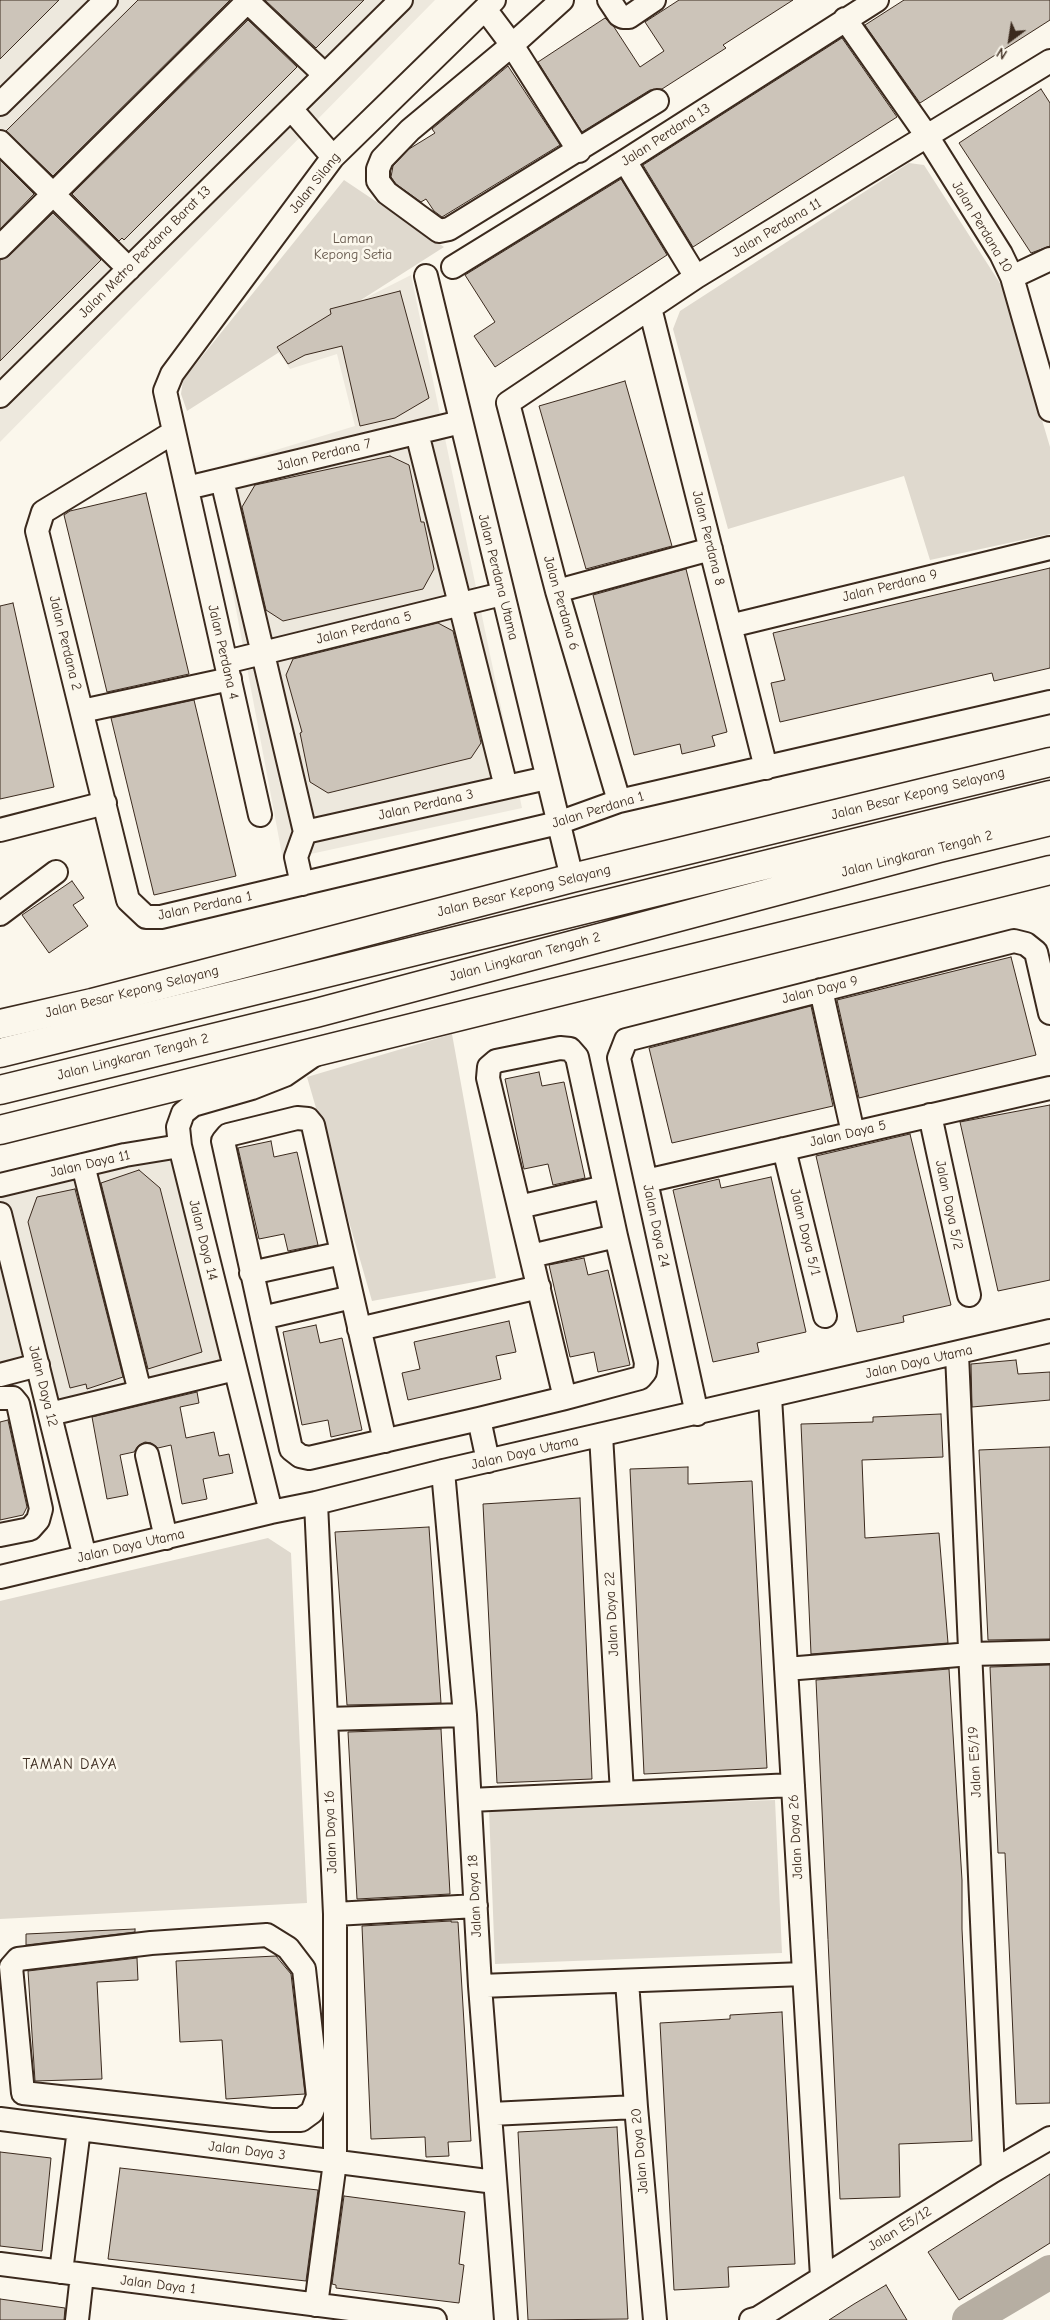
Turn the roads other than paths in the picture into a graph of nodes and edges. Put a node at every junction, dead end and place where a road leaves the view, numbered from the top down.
1 (106, 0) edge
2 (248, 0) edge
3 (401, 0) edge
4 (562, 0) edge
5 (609, 0) edge
6 (654, 0) edge
7 (877, 0) edge
8 (490, 5) edge
9 (845, 19) junction
10 (512, 45) junction
11 (1050, 61) edge
12 (325, 75) junction
13 (657, 101) dead end
14 (0, 104) edge
15 (291, 108) junction
16 (927, 136) junction
17 (0, 142) edge
18 (579, 151) junction
19 (333, 158) junction
20 (625, 161) junction
21 (53, 194) junction
22 (0, 247) edge
23 (1050, 259) edge
24 (453, 266) dead end
25 (129, 268) junction
26 (426, 276) dead end
27 (696, 277) junction
28 (1012, 277) junction
29 (650, 308) junction
30 (165, 391) joint
31 (0, 396) edge
32 (508, 403) joint
33 (1050, 410) edge
34 (461, 422) junction
35 (174, 432) junction
36 (417, 433) junction
37 (222, 480) junction
38 (187, 488) junction
39 (1050, 548) edge
40 (711, 549) junction
41 (557, 591) junction
42 (502, 594) junction
43 (460, 604) junction
44 (730, 626) junction
45 (263, 653) junction
46 (228, 670) junction
47 (1050, 702) edge
48 (82, 711) junction
49 (1050, 762) edge
50 (766, 768) junction
51 (547, 778) junction
52 (506, 787) junction
53 (1050, 795) edge
54 (619, 801) junction
55 (105, 803) junction
56 (260, 815) dead end
57 (1050, 821) edge
58 (558, 823) junction
59 (0, 830) edge
60 (305, 832) junction
61 (938, 836) junction
62 (1050, 870) edge
63 (56, 872) dead end
64 (572, 878) junction
65 (302, 884) junction
66 (0, 914) edge
67 (146, 917) joint
68 (821, 990) junction
69 (1050, 1012) edge
70 (0, 1024) edge
71 (626, 1040) joint
72 (0, 1053) edge
73 (316, 1053) junction
74 (1050, 1088) edge
75 (0, 1090) edge
76 (930, 1115) junction
77 (0, 1130) edge
78 (853, 1133) junction
79 (180, 1146) junction
80 (784, 1149) junction
81 (83, 1165) junction
82 (646, 1181) junction
83 (0, 1185) edge
84 (605, 1187) junction
85 (520, 1207) junction
86 (0, 1214) edge
87 (616, 1236) junction
88 (342, 1253) junction
89 (531, 1256) junction
90 (252, 1273) junction
91 (7, 1274) edge
92 (538, 1287) junction
93 (969, 1295) dead end
94 (352, 1297) junction
95 (825, 1316) dead end
96 (262, 1318) junction
97 (359, 1329) junction
98 (1050, 1332) edge
99 (956, 1354) junction
100 (38, 1365) junction
101 (235, 1369) junction
102 (0, 1374) edge
103 (140, 1392) junction
104 (770, 1396) junction
105 (0, 1398) edge
106 (565, 1398) junction
107 (50, 1414) junction
108 (697, 1414) junction
109 (479, 1419) junction
110 (601, 1435) junction
111 (385, 1441) junction
112 (147, 1455) dead end
113 (488, 1461) junction
114 (443, 1471) junction
115 (316, 1503) junction
116 (271, 1512) junction
117 (0, 1535) edge
118 (166, 1538) junction
119 (85, 1557) junction
120 (0, 1577) edge
121 (1050, 1652) edge
122 (970, 1654) junction
123 (786, 1669) junction
124 (466, 1715) junction
125 (327, 1719) junction
126 (793, 1786) junction
127 (622, 1792) junction
128 (470, 1800) junction
129 (476, 1906) junction
130 (335, 1914) junction
131 (804, 1974) junction
132 (627, 1981) junction
133 (480, 1986) junction
134 (24, 2093) junction
135 (636, 2107) junction
136 (490, 2114) junction
137 (0, 2119) edge
138 (271, 2120) junction
139 (26, 2122) junction
140 (79, 2129) junction
141 (1050, 2138) edge
142 (268, 2153) junction
143 (335, 2162) junction
144 (993, 2171) junction
145 (495, 2182) junction
146 (0, 2264) edge
147 (72, 2273) junction
148 (822, 2277) junction
149 (320, 2310) edge
150 (77, 2320) edge
151 (435, 2320) edge
152 (506, 2320) edge
153 (655, 2320) edge
154 (751, 2320) edge

1 - 14 street
2 - 12 street
2 - 21 street
3 - 12 street, Jalan Metro Perdana Barat 13
4 - 10 street
5 - 6 street
7 - 9 street, Jalan Perdana 13
8 - 10 street
8 - 19 street, Jalan Silang
9 - 16 street, Jalan Perdana 10
9 - 20 street, Jalan Perdana 13
10 - 18 street
10 - 18 street
11 - 16 street, Jalan Perdana 11
12 - 15 street, Jalan Metro Perdana Barat 13
13 - 18 street
15 - 19 street
15 - 25 street, Jalan Metro Perdana Barat 13
16 - 27 street, Jalan Perdana 11
16 - 28 street, Jalan Perdana 10
17 - 21 street
19 - 30 street, Jalan Silang
20 - 24 street, Jalan Perdana 13
20 - 27 street
21 - 22 street
21 - 25 street
23 - 28 street
25 - 31 street, Jalan Metro Perdana Barat 13
26 - 34 street, Jalan Perdana Utama
27 - 29 street, Jalan Perdana 11
28 - 33 street, Jalan Perdana 10
29 - 32 street, Jalan Perdana 11
29 - 40 street, Jalan Perdana 8
30 - 35 street, Jalan Perdana 4
32 - 41 street, Jalan Perdana 6
34 - 36 street, Jalan Perdana 7
34 - 42 street, Jalan Perdana Utama
35 - 38 street, Jalan Perdana 4
35 - 48 street, Jalan Perdana 2
36 - 37 street, Jalan Perdana 7
36 - 43 street
37 - 38 street, Jalan Perdana 7
37 - 45 street
38 - 46 street, Jalan Perdana 4
39 - 44 street, Jalan Perdana 9
40 - 41 street
40 - 44 street, Jalan Perdana 8
41 - 54 street, Jalan Perdana 6
42 - 43 street, Jalan Perdana 5
42 - 51 street, Jalan Perdana Utama
43 - 45 street, Jalan Perdana 5
43 - 52 street
44 - 50 street, Jalan Perdana 8
45 - 46 street, Jalan Perdana 5
45 - 60 street
46 - 48 street, Jalan Perdana 5
46 - 56 street, Jalan Perdana 4
47 - 50 street, Jalan Perdana 1
48 - 55 street, Jalan Perdana 2
49 - 64 main road, Jalan Besar Kepong Selayang
50 - 54 street, Jalan Perdana 1
51 - 52 street, Jalan Perdana 3
51 - 58 street, Jalan Perdana Utama
52 - 60 street, Jalan Perdana 3
53 - 61 main road, Jalan Lingkaran Tengah 2
54 - 58 street, Jalan Perdana 1
55 - 59 street
55 - 67 street, Jalan Perdana 2
57 - 61 main road, Jalan Lingkaran Tengah 2
58 - 64 street, Jalan Perdana Utama
58 - 65 street, Jalan Perdana 1
60 - 65 street
61 - 72 main road, Jalan Lingkaran Tengah 2
61 - 75 main road, Jalan Lingkaran Tengah 2
62 - 73 main road
63 - 66 street
64 - 70 main road, Jalan Besar Kepong Selayang
65 - 67 street, Jalan Perdana 1
68 - 69 street, Jalan Daya 9
68 - 71 street, Jalan Daya 9
68 - 78 street
71 - 82 street, Jalan Daya 24
73 - 77 main road
73 - 79 street, Jalan Daya 14
74 - 76 street, Jalan Daya 5
76 - 78 street, Jalan Daya 5
76 - 93 street, Jalan Daya 5/2
78 - 80 street, Jalan Daya 5
79 - 81 street, Jalan Daya 11
79 - 101 street, Jalan Daya 14
80 - 82 street, Jalan Daya 5
80 - 95 street, Jalan Daya 5/1
81 - 83 street, Jalan Daya 11
81 - 103 street
82 - 108 street, Jalan Daya 24
84 - 85 street
84 - 85 street
84 - 87 street
85 - 89 street
86 - 91 street, Jalan Daya 12
87 - 89 street
87 - 106 street
88 - 90 street
88 - 90 street
88 - 94 street
89 - 92 street
90 - 96 street
91 - 100 street, Jalan Daya 12
92 - 97 street
92 - 106 street
94 - 96 street
94 - 97 street
96 - 111 street
97 - 111 street
98 - 99 street, Jalan Daya Utama
99 - 104 street, Jalan Daya Utama
99 - 122 street, Jalan E5/19
100 - 102 street
100 - 107 street, Jalan Daya 12
101 - 103 street
101 - 116 street, Jalan Daya 14
103 - 107 street
104 - 108 street, Jalan Daya Utama
104 - 123 street, Jalan Daya 26
105 - 117 street
106 - 109 street
107 - 119 street, Jalan Daya 12
108 - 110 street, Jalan Daya Utama
109 - 111 street
109 - 113 street
110 - 113 street, Jalan Daya Utama
110 - 127 street, Jalan Daya 22
112 - 118 street
113 - 114 street, Jalan Daya Utama
114 - 115 street, Jalan Daya Utama
114 - 124 street, Jalan Daya 18
115 - 116 street, Jalan Daya Utama
115 - 125 street, Jalan Daya 16
116 - 118 street, Jalan Daya Utama
118 - 119 street, Jalan Daya Utama
119 - 120 street, Jalan Daya Utama
121 - 122 street
122 - 123 street
122 - 144 street, Jalan E5/19
123 - 126 street, Jalan Daya 26
124 - 125 street
124 - 128 street, Jalan Daya 18
125 - 130 street, Jalan Daya 16
126 - 127 street
126 - 131 street, Jalan Daya 26
127 - 128 street
128 - 129 street, Jalan Daya 18
129 - 130 street
129 - 133 street, Jalan Daya 18
130 - 143 street, Jalan Daya 16
131 - 132 street
131 - 148 street, Jalan Daya 26
132 - 133 street
132 - 135 street, Jalan Daya 20
133 - 136 street, Jalan Daya 18
134 - 138 street
134 - 138 street
134 - 139 street
135 - 136 street
135 - 153 street, Jalan Daya 20
136 - 145 street, Jalan Daya 18
137 - 139 street, Jalan Daya 3
138 - 142 street
139 - 140 street, Jalan Daya 3
140 - 142 street, Jalan Daya 3
140 - 147 street
141 - 144 street, Jalan E5/12
142 - 143 street, Jalan Daya 3
143 - 145 street, Jalan Daya 3
143 - 149 street
144 - 148 street, Jalan E5/12
145 - 152 street, Jalan Daya 18
146 - 147 street, Jalan Daya 1
147 - 149 street, Jalan Daya 1
147 - 150 street
148 - 154 street, Jalan E5/12
149 - 151 street, Jalan Daya 1

